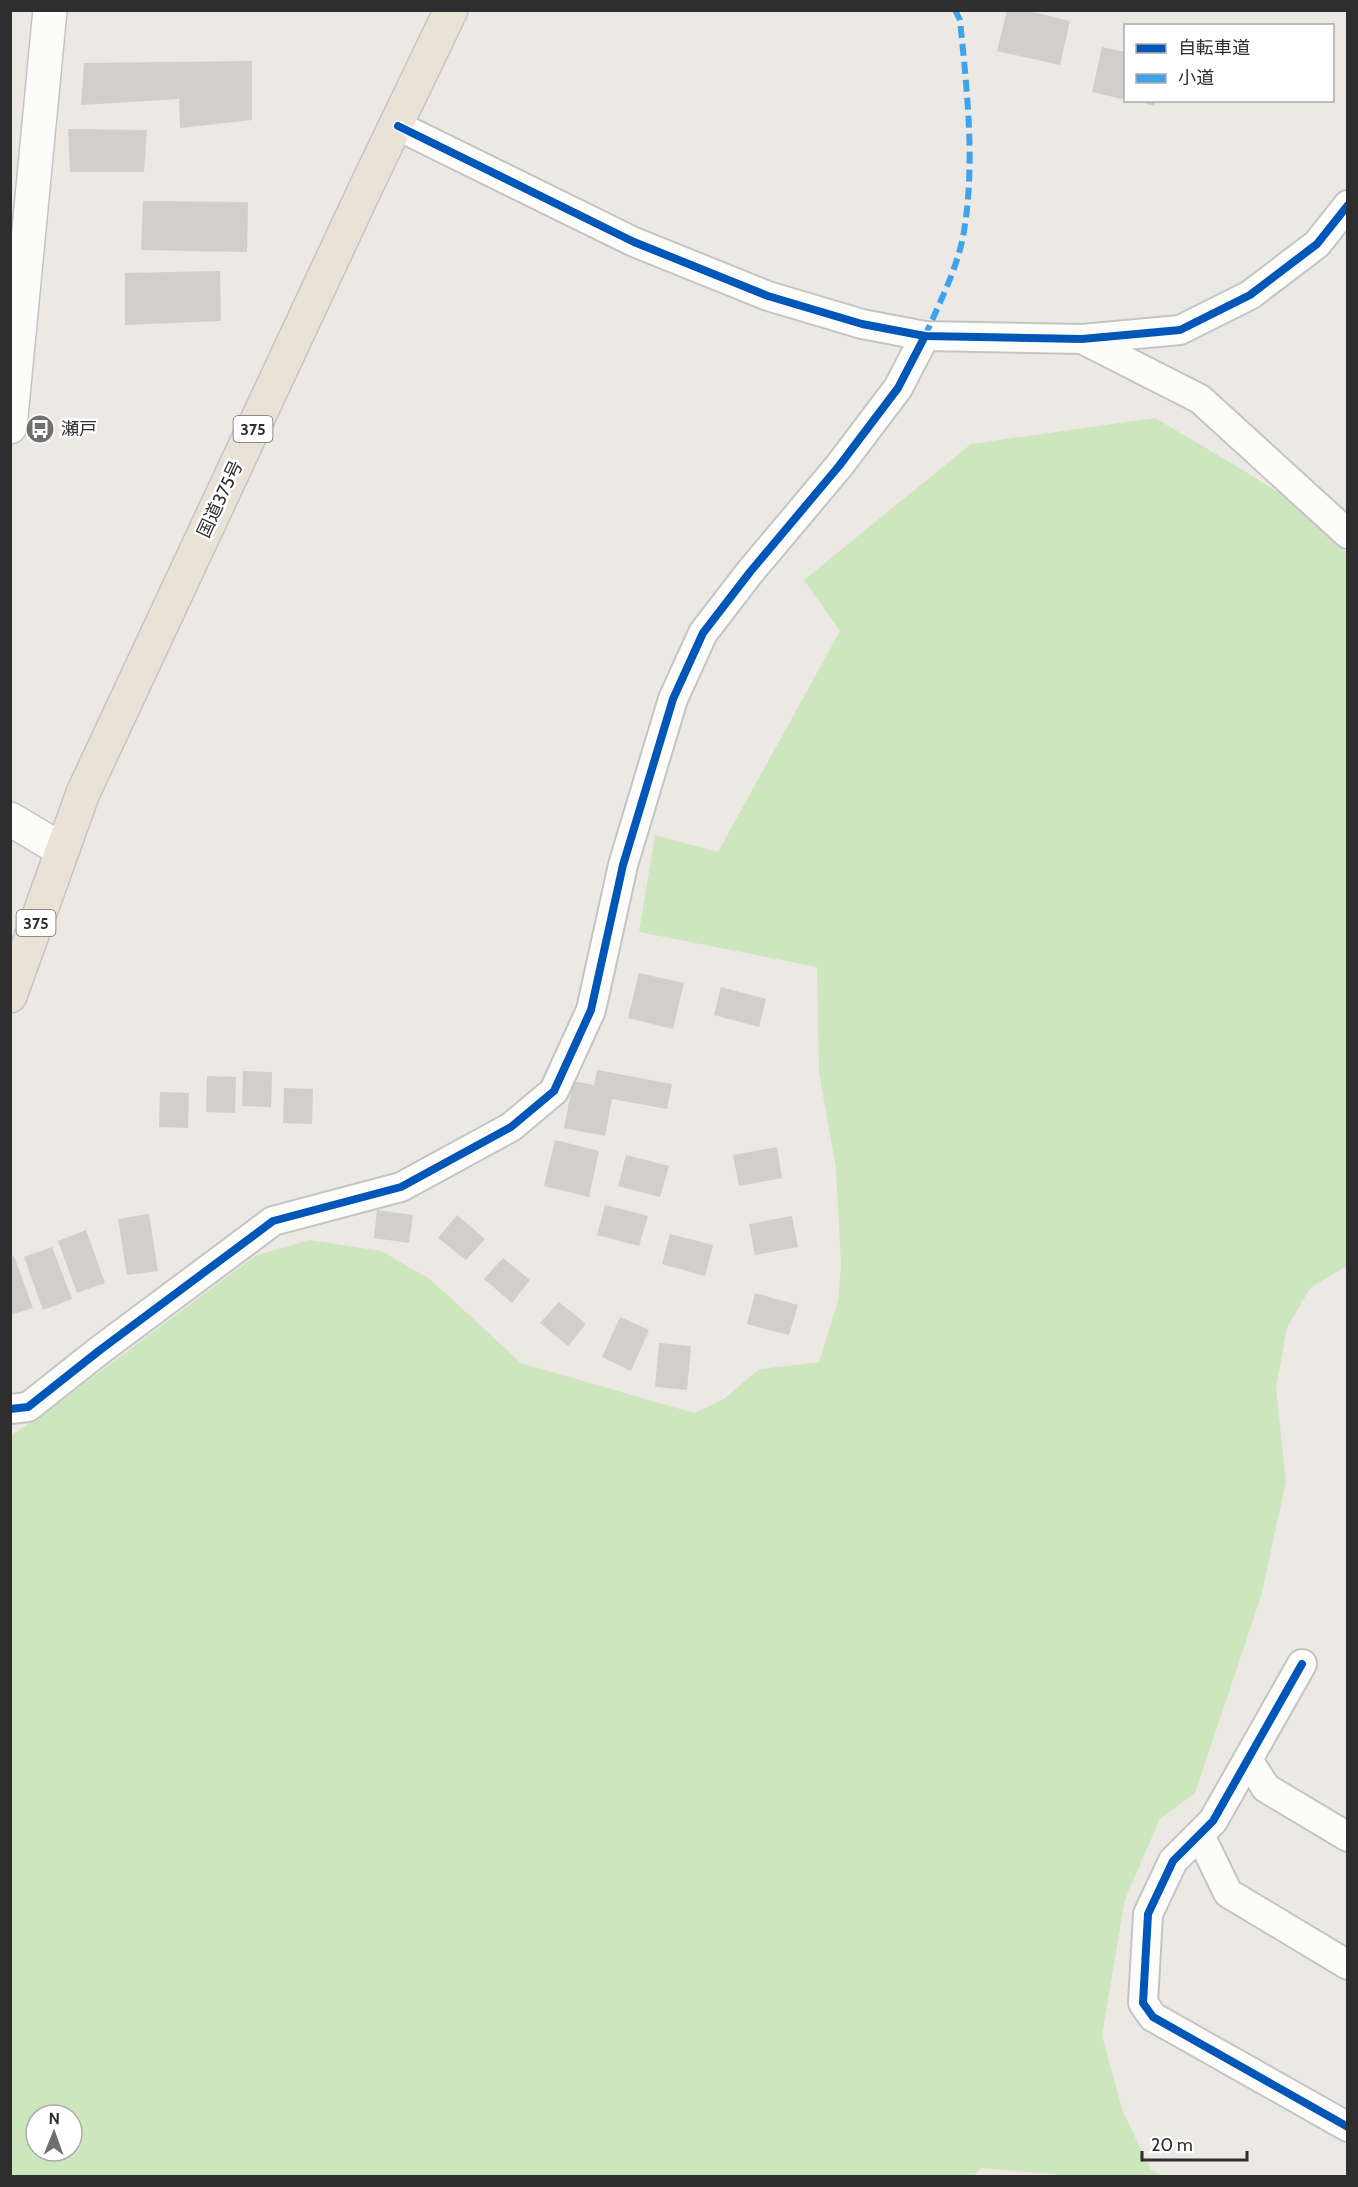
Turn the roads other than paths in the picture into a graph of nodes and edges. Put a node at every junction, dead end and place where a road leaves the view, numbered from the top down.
1 (50, 10) edge
2 (451, 10) edge
3 (398, 126) junction
4 (1347, 205) edge
5 (15, 332) edge
6 (925, 336) junction
7 (1082, 339) junction
8 (10, 427) edge
9 (1347, 534) edge
10 (10, 819) edge
11 (62, 850) junction
12 (10, 996) edge
13 (10, 1409) edge
14 (1302, 1664) dead end
15 (1248, 1760) junction
16 (1200, 1834) junction
17 (1347, 1837) edge
18 (1347, 1965) edge
19 (1347, 2127) edge

1 - 5 street
2 - 3 highway, 国道375号 / 375
3 - 6 street
3 - 11 highway, 国道375号 / 375
4 - 7 street
5 - 8 street
6 - 7 street
6 - 13 street
7 - 9 street
10 - 11 street
11 - 12 highway, 国道375号 / 375
14 - 15 street
15 - 16 street
15 - 17 street
16 - 18 street
16 - 19 street

